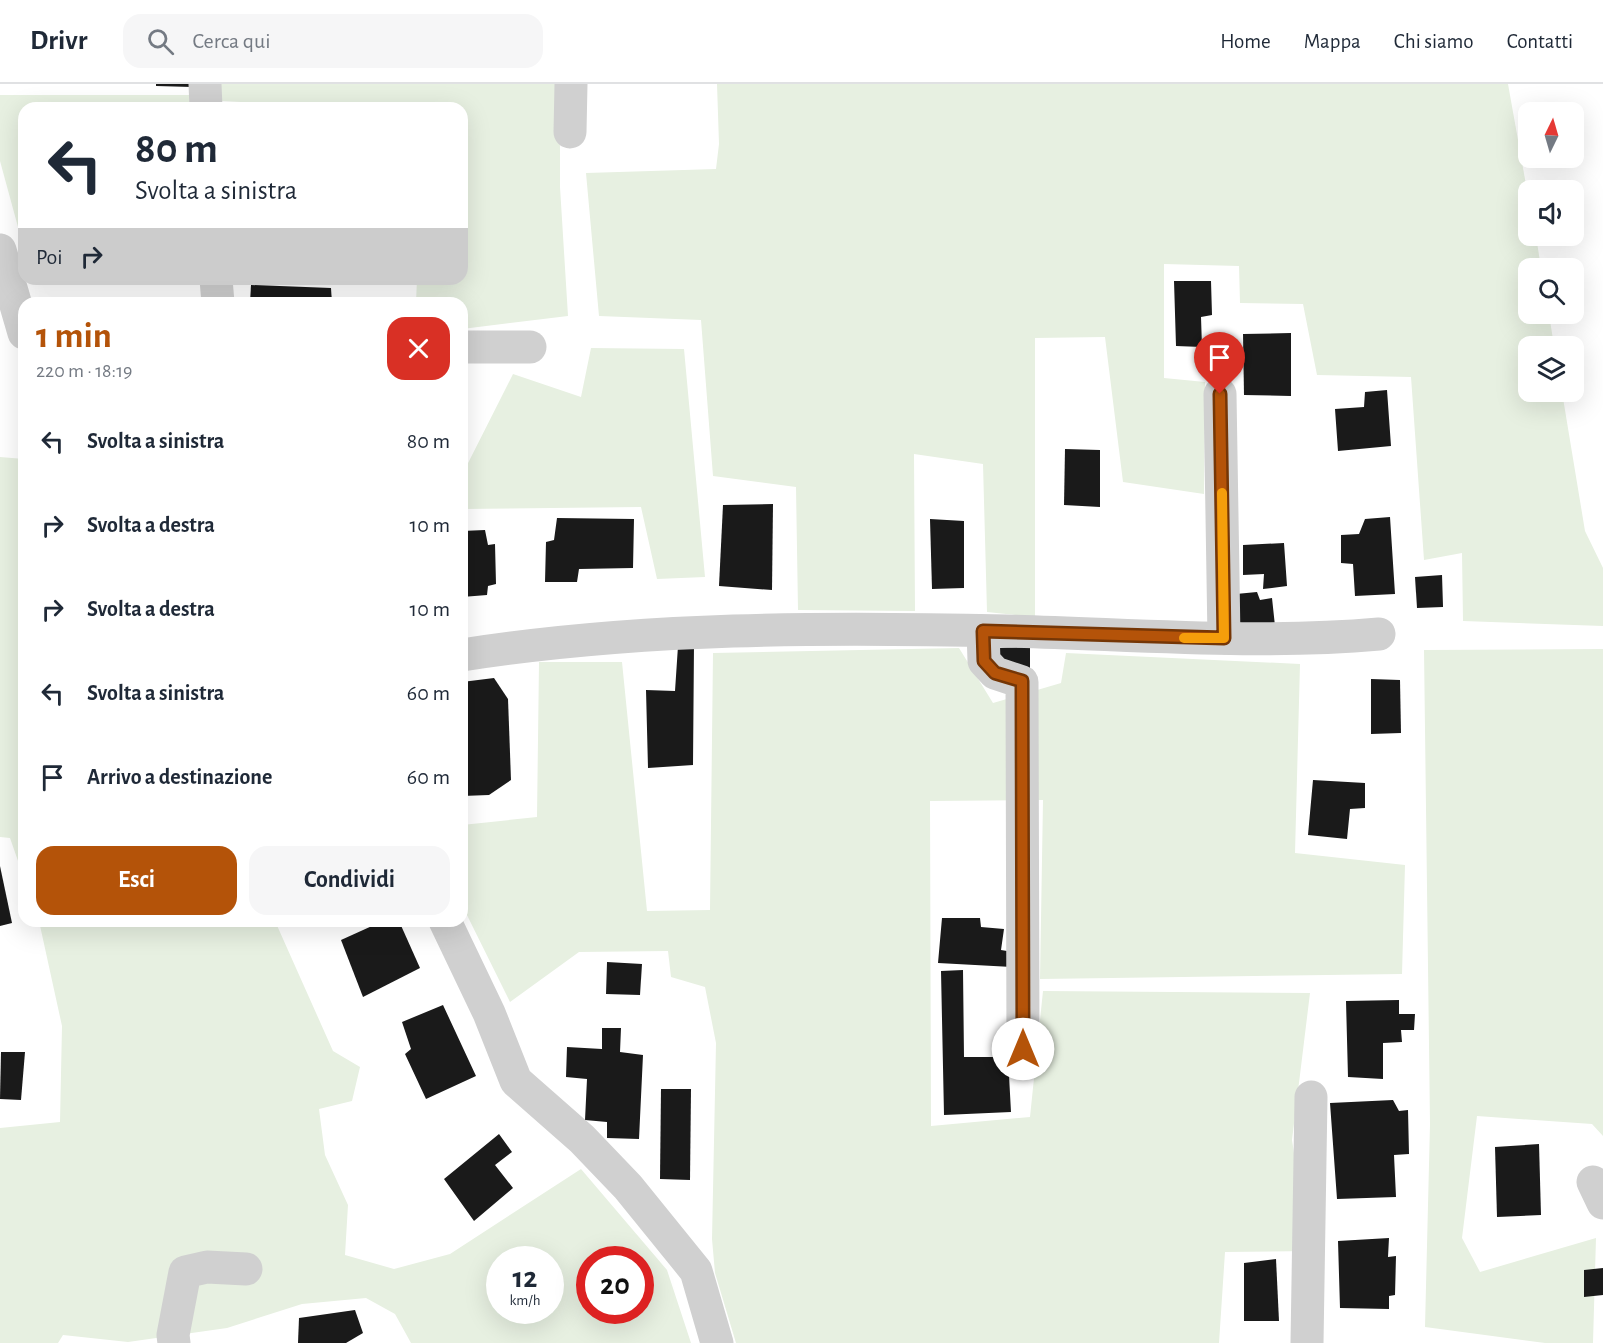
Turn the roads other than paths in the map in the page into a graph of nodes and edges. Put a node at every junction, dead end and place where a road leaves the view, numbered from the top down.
1 (205, 84) edge
2 (571, 84) edge
3 (206, 102) edge
4 (570, 132) dead end
5 (0, 250) edge
6 (18, 312) edge
7 (468, 347) edge
8 (530, 347) dead end
9 (1220, 394) dead end
10 (983, 631) junction
11 (1379, 634) dead end
12 (1224, 638) junction
13 (468, 654) edge
14 (448, 927) edge
15 (1023, 1049) dead end
16 (1311, 1097) dead end
17 (246, 1269) dead end
18 (174, 1343) edge
19 (717, 1343) edge
20 (1307, 1343) edge

1 - 3 street
2 - 4 street
5 - 6 street
7 - 8 street
9 - 12 street
10 - 12 street
10 - 13 street
10 - 15 street
11 - 12 street
14 - 19 street
16 - 20 street
17 - 18 street

